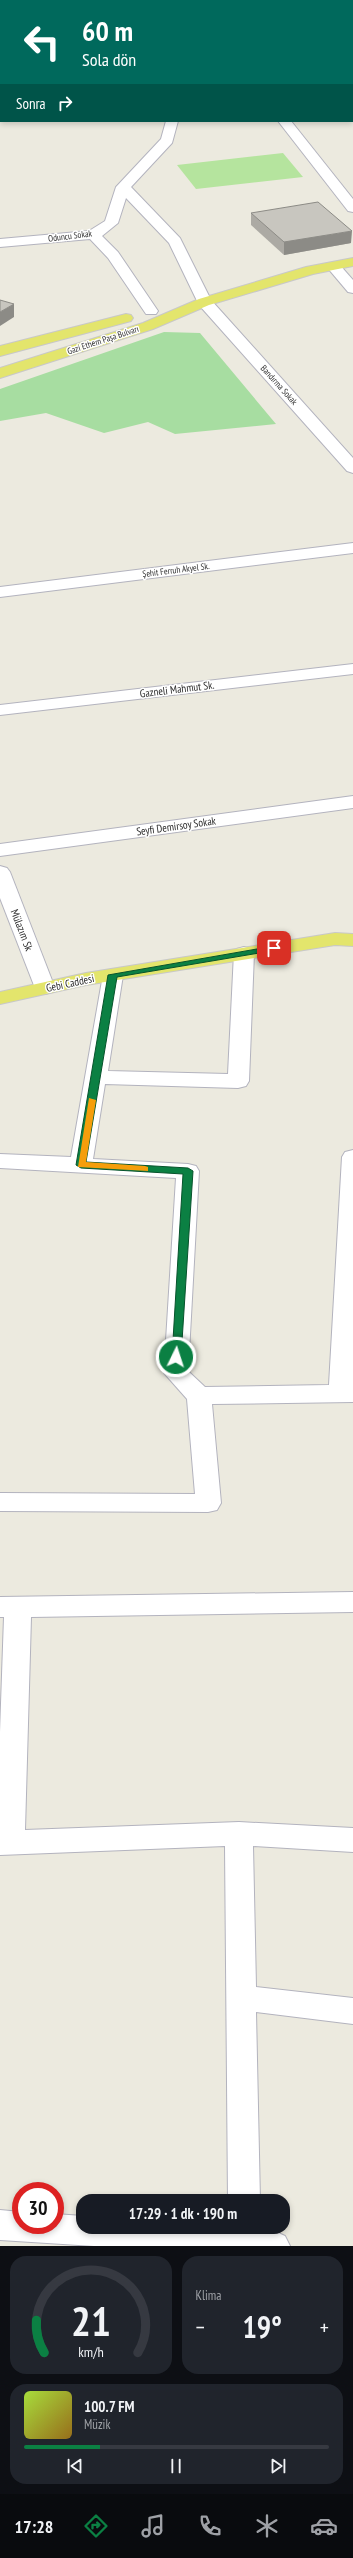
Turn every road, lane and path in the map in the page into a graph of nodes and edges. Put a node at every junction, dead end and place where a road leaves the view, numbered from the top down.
1 (172, 122) edge
2 (285, 122) edge
3 (123, 187) junction
4 (353, 208) edge
5 (93, 235) junction
6 (0, 243) edge
7 (353, 262) edge
8 (333, 266) junction
9 (353, 289) edge
10 (204, 302) junction
11 (152, 311) junction
12 (0, 351) edge
13 (0, 373) edge
14 (353, 468) edge
15 (353, 548) edge
16 (0, 592) edge
17 (353, 669) edge
18 (0, 710) edge
19 (353, 802) edge
20 (0, 850) edge
21 (0, 872) edge
22 (353, 940) edge
23 (244, 953) junction
24 (113, 975) junction
25 (45, 988) junction
26 (0, 998) edge
27 (96, 1077) junction
28 (353, 1157) edge
29 (0, 1161) edge
30 (81, 1165) junction
31 (347, 1393) edge
32 (199, 1396) junction
33 (0, 1502) edge
34 (353, 1602) edge
35 (9, 1607) edge
36 (239, 1834) junction
37 (353, 1840) edge
38 (5, 1842) edge
39 (242, 1998) junction
40 (353, 2011) edge
41 (244, 2194) edge
42 (0, 2225) edge
43 (254, 2238) edge

1 - 3 street, Oduncu Sokak
2 - 4 street
3 - 5 street, Oduncu Sokak
3 - 10 street, Bandırma Sokak
5 - 6 street, Oduncu Sokak
5 - 11 street
7 - 8 main road, Gazi Ethem Paşa Bulvarı
8 - 9 street
8 - 10 main road, Gazi Ethem Paşa Bulvarı
10 - 11 main road, Gazi Ethem Paşa Bulvarı
10 - 13 main road, Gazi Ethem Paşa Bulvarı
10 - 14 street, Bandırma Sokak
11 - 12 main road, Gazi Ethem Paşa Bulvarı
15 - 16 street, Şehit Ferruh Akyel Sk.
17 - 18 street, Gazneli Mahmut Sk.
19 - 20 street, Seyfi Demirsoy Sokak
21 - 25 street, Mülazım Sk
22 - 23 main road, Gebi Caddesi
23 - 24 main road, Gebi Caddesi
23 - 27 street
24 - 25 main road, Gebi Caddesi
24 - 27 street
25 - 26 main road, Gebi Caddesi
27 - 30 street
28 - 31 street
29 - 30 street
30 - 32 street
31 - 32 street
32 - 33 street
34 - 35 street
35 - 38 street
36 - 37 street
36 - 38 street
36 - 39 street
39 - 40 street
39 - 41 street
42 - 43 street

